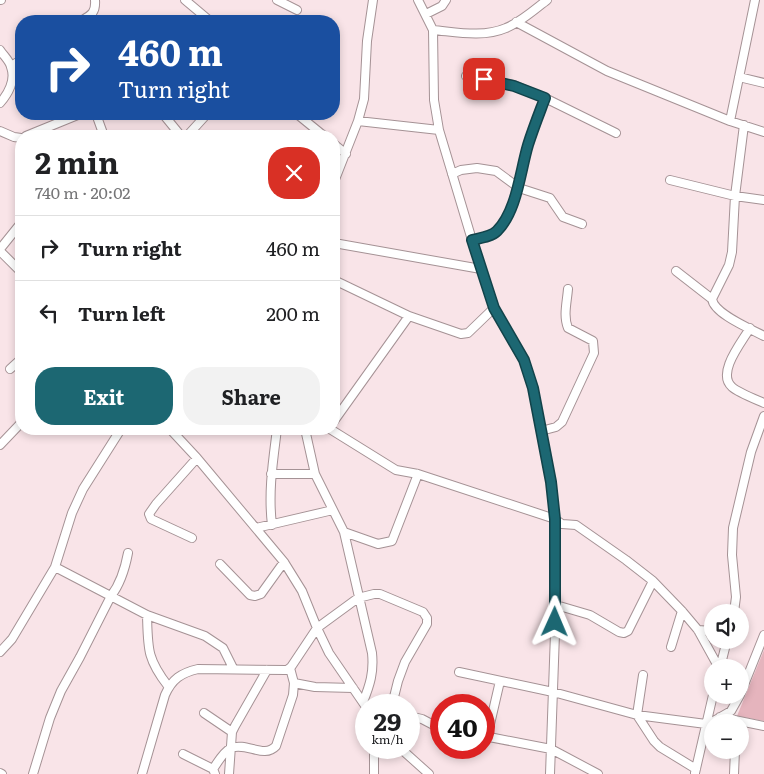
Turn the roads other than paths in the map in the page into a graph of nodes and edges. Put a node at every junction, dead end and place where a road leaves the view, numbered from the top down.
1 (95, 0) edge
2 (184, 0) edge
3 (276, 0) edge
4 (373, 0) edge
5 (418, 0) edge
6 (446, 0) edge
7 (547, 0) edge
8 (755, 0) edge
9 (296, 10) dead end
10 (426, 14) junction
11 (91, 15) edge
12 (203, 15) edge
13 (516, 22) junction
14 (433, 30) junction
15 (0, 50) edge
16 (15, 64) edge
17 (11, 66) junction
18 (466, 76) dead end
19 (739, 77) junction
20 (764, 83) edge
21 (545, 98) junction
22 (0, 103) edge
23 (66, 120) edge
24 (168, 120) edge
25 (201, 120) edge
26 (304, 120) edge
27 (730, 121) junction
28 (358, 122) junction
29 (744, 125) junction
30 (44, 130) edge
31 (176, 130) edge
32 (192, 130) edge
33 (317, 130) edge
34 (439, 130) junction
35 (0, 131) edge
36 (764, 132) edge
37 (616, 133) dead end
38 (15, 137) edge
39 (340, 149) edge
40 (346, 154) junction
41 (340, 168) edge
42 (452, 174) junction
43 (670, 180) dead end
44 (518, 188) junction
45 (735, 196) junction
46 (764, 200) edge
47 (582, 224) dead end
48 (15, 231) edge
49 (472, 240) junction
50 (340, 244) edge
51 (0, 250) edge
52 (15, 266) edge
53 (481, 269) junction
54 (676, 271) dead end
55 (340, 283) edge
56 (568, 289) dead end
57 (712, 299) junction
58 (494, 308) junction
59 (409, 316) junction
60 (750, 328) junction
61 (764, 336) edge
62 (15, 364) edge
63 (10, 369) dead end
64 (764, 403) edge
65 (340, 413) edge
66 (764, 416) edge
67 (15, 429) edge
68 (545, 429) junction
69 (118, 435) edge
70 (176, 435) edge
71 (276, 435) edge
72 (305, 435) edge
73 (340, 435) edge
74 (0, 445) edge
75 (197, 458) junction
76 (271, 474) junction
77 (315, 474) junction
78 (418, 474) junction
79 (333, 510) junction
80 (555, 519) junction
81 (272, 525) junction
82 (256, 528) junction
83 (344, 532) junction
84 (192, 538) dead end
85 (128, 553) dead end
86 (284, 562) junction
87 (220, 564) dead end
88 (55, 567) junction
89 (653, 581) junction
90 (110, 596) junction
91 (358, 598) junction
92 (735, 604) edge
93 (556, 605) junction
94 (682, 611) junction
95 (147, 615) junction
96 (317, 628) junction
97 (698, 630) junction
98 (704, 630) edge
99 (764, 635) edge
100 (671, 647) dead end
101 (0, 652) edge
102 (715, 659) edge
103 (233, 668) junction
104 (290, 668) junction
105 (267, 670) junction
106 (459, 672) dead end
107 (749, 672) edge
108 (643, 674) dead end
109 (500, 681) junction
110 (294, 683) junction
111 (168, 686) junction
112 (353, 688) junction
113 (553, 692) junction
114 (357, 694) edge
115 (367, 694) edge
116 (395, 694) edge
117 (495, 699) edge
118 (735, 704) edge
119 (204, 712) dead end
120 (726, 714) edge
121 (637, 715) junction
122 (749, 724) edge
123 (704, 725) edge
124 (764, 726) edge
125 (232, 732) junction
126 (704, 732) edge
127 (495, 738) edge
128 (231, 748) junction
129 (551, 749) junction
130 (183, 754) dead end
131 (374, 759) edge
132 (412, 759) edge
133 (735, 759) edge
134 (694, 770) edge
135 (214, 771) edge
136 (33, 774) edge
137 (142, 774) edge
138 (229, 774) edge
139 (374, 774) edge
140 (429, 774) edge
141 (550, 774) edge
142 (598, 774) edge
143 (684, 774) edge
144 (734, 774) edge

1 - 11 street
2 - 12 street
3 - 9 street
4 - 28 street
5 - 10 street
6 - 10 street
7 - 13 street
8 - 19 street
10 - 14 street
13 - 14 street
13 - 27 street
14 - 34 street
15 - 17 street
16 - 17 street
17 - 22 street
18 - 21 street
19 - 20 street
19 - 27 street
21 - 37 street
21 - 44 street
23 - 30 street
24 - 31 street
25 - 32 street
26 - 33 street
27 - 29 street
28 - 34 street
28 - 40 street
29 - 36 street
29 - 45 street
34 - 42 street
35 - 38 street
39 - 40 street
40 - 41 street
42 - 44 street
42 - 49 street
43 - 45 street
44 - 47 street
44 - 49 street
45 - 46 street
45 - 57 street
48 - 51 street
49 - 53 street
50 - 53 street
51 - 52 street
53 - 58 street
54 - 57 street
55 - 59 street
56 - 68 street
57 - 60 street
58 - 59 street
58 - 68 street
59 - 65 street
60 - 61 street
60 - 64 street
62 - 63 street
66 - 92 street
67 - 74 street
68 - 80 street
69 - 88 street
70 - 75 street
71 - 76 street
72 - 77 street
73 - 78 street
75 - 82 street
75 - 84 street
76 - 77 street
76 - 81 street
77 - 79 street
78 - 80 street
78 - 83 street
79 - 81 street
79 - 83 street
80 - 89 street
80 - 93 street
81 - 82 street
82 - 86 street
83 - 91 street
85 - 90 street
86 - 87 street
86 - 96 street
88 - 90 street
88 - 101 street
89 - 93 street
89 - 94 street
90 - 95 street
90 - 136 street
91 - 96 street
91 - 115 street
91 - 116 street
93 - 113 street
94 - 97 street
94 - 100 street
95 - 103 street
95 - 111 street
96 - 104 street
96 - 112 street
97 - 98 street
97 - 102 street
99 - 107 street
103 - 105 street
103 - 111 street
104 - 105 street
104 - 110 street
105 - 125 street
106 - 109 street
108 - 121 street
109 - 113 street
109 - 117 street
110 - 112 street
110 - 128 street
111 - 137 street
112 - 114 street
113 - 121 street
113 - 129 street
118 - 120 street
119 - 125 street
121 - 123 street
121 - 134 street
122 - 124 street
125 - 128 street
126 - 134 street
127 - 129 street
128 - 135 street
128 - 138 street
129 - 141 street
129 - 142 street
130 - 135 street
131 - 139 street
132 - 140 street
133 - 144 street
134 - 143 street

